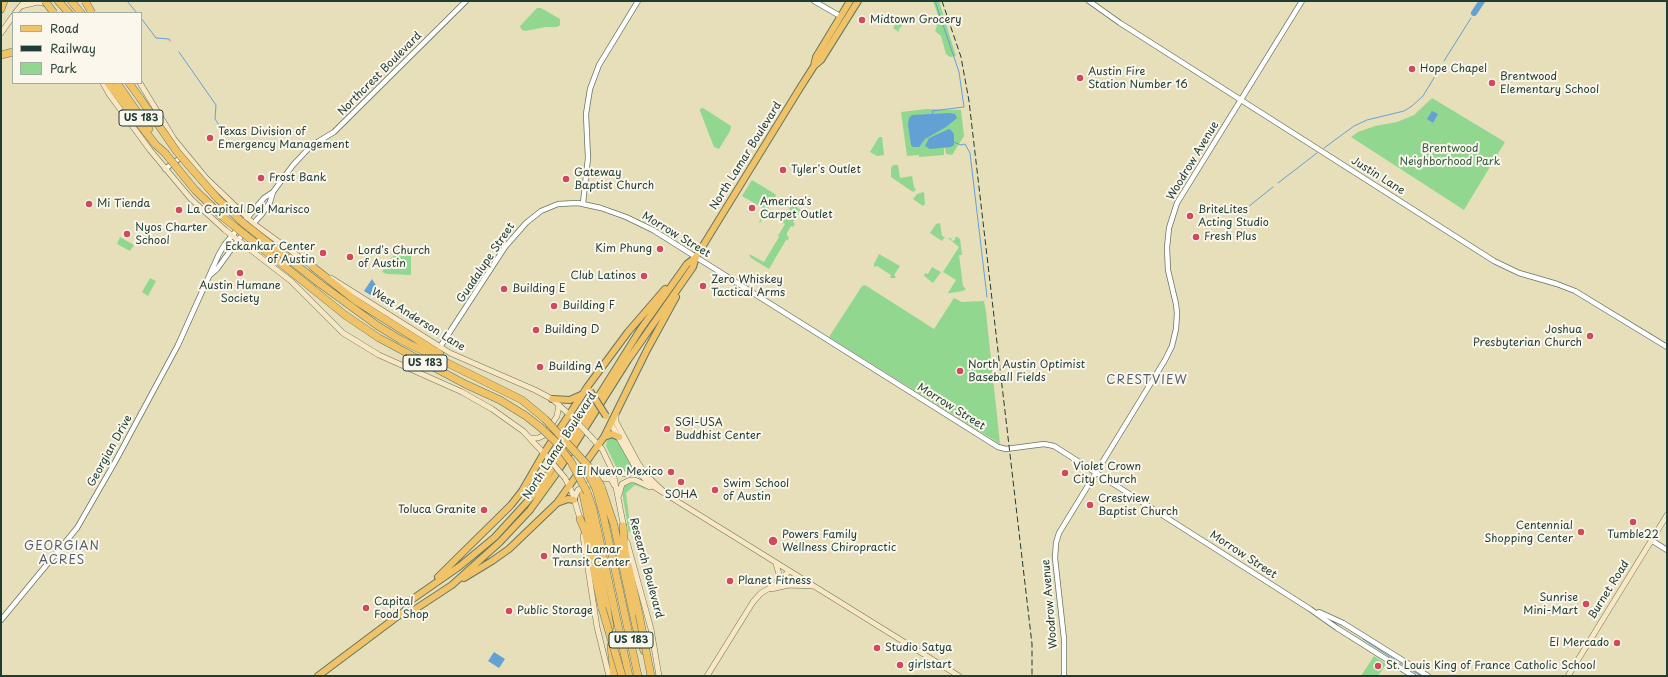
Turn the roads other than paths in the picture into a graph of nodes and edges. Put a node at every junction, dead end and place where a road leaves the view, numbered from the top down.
1 (4, 1) edge
2 (46, 1) edge
3 (58, 1) edge
4 (71, 1) edge
5 (80, 1) edge
6 (85, 1) edge
7 (466, 1) edge
8 (638, 1) edge
9 (814, 1) edge
10 (850, 1) edge
11 (858, 1) edge
12 (1089, 1) edge
13 (1302, 1) edge
14 (23, 3) edge
15 (1, 9) edge
16 (54, 11) edge
17 (16, 12) edge
18 (68, 12) edge
19 (79, 12) edge
20 (91, 12) edge
21 (91, 12) edge
22 (840, 16) junction
23 (12, 17) edge
24 (1, 33) edge
25 (12, 52) edge
26 (1, 55) edge
27 (814, 66) junction
28 (104, 84) edge
29 (108, 84) edge
30 (119, 84) edge
31 (130, 84) edge
32 (134, 84) edge
33 (141, 84) edge
34 (140, 98) junction
35 (1241, 100) junction
36 (166, 153) junction
37 (186, 153) junction
38 (165, 169) junction
39 (273, 192) junction
40 (583, 203) junction
41 (232, 204) junction
42 (212, 218) junction
43 (248, 218) junction
44 (254, 224) junction
45 (232, 235) junction
46 (238, 240) junction
47 (278, 242) junction
48 (696, 257) junction
49 (262, 259) junction
50 (313, 267) junction
51 (680, 273) junction
52 (210, 276) junction
53 (683, 283) junction
54 (440, 347) junction
55 (1667, 347) edge
56 (465, 372) junction
57 (587, 390) junction
58 (552, 399) junction
59 (558, 405) junction
60 (616, 413) junction
61 (571, 416) junction
62 (606, 416) junction
63 (611, 424) junction
64 (604, 437) junction
65 (530, 438) junction
66 (619, 438) junction
67 (599, 445) junction
68 (546, 455) junction
69 (613, 472) junction
70 (638, 472) junction
71 (1096, 472) junction
72 (646, 475) junction
73 (569, 487) junction
74 (598, 488) junction
75 (617, 490) junction
76 (657, 490) junction
77 (664, 492) junction
78 (585, 493) junction
79 (574, 500) junction
80 (619, 500) junction
81 (558, 502) junction
82 (1667, 515) edge
83 (580, 519) junction
84 (623, 526) junction
85 (1651, 540) junction
86 (1667, 550) edge
87 (775, 563) junction
88 (789, 571) junction
89 (777, 584) junction
90 (452, 585) junction
91 (429, 586) junction
92 (813, 586) junction
93 (766, 591) junction
94 (1310, 608) junction
95 (406, 610) junction
96 (1, 620) edge
97 (318, 676) edge
98 (609, 676) edge
99 (614, 676) edge
100 (622, 676) edge
101 (629, 676) edge
102 (638, 676) edge
103 (651, 676) edge
104 (659, 676) edge
105 (707, 676) edge
106 (959, 676) edge
107 (1064, 676) edge
108 (1413, 676) edge
109 (1428, 676) edge
110 (1568, 676) edge

1 - 15 highway
2 - 16 highway, bridge
3 - 18 highway
4 - 19 highway
5 - 20 main road
6 - 21 highway, bridge
7 - 39 street, Northcrest Boulevard
8 - 40 street
9 - 22 street
10 - 22 main road, North Lamar Boulevard
11 - 27 main road, North Lamar Boulevard
12 - 35 street, Justin Lane
13 - 35 street, Woodrow Avenue
14 - 16 main road
14 - 17 main road
22 - 27 main road, North Lamar Boulevard
23 - 24 main road
25 - 26 highway
27 - 48 main road, North Lamar Boulevard
28 - 38 main road
29 - 36 highway
30 - 36 highway, US 183
31 - 34 highway, US 183
32 - 34 highway
33 - 37 main road, West Anderson Lane
34 - 56 highway, US 183, bridge
35 - 55 street, Justin Lane
35 - 71 street, Woodrow Avenue
36 - 78 highway, US 183, bridge
37 - 38 street
37 - 41 main road, West Anderson Lane
38 - 42 main road
39 - 43 street, Northcrest Boulevard
39 - 44 street, Northcrest Boulevard
40 - 48 street, Morrow Street
40 - 54 street, Guadalupe Street
41 - 42 main road
41 - 43 main road, West Anderson Lane
42 - 45 main road
43 - 44 main road, West Anderson Lane
43 - 45 street, Georgian Drive
44 - 46 street, Northcrest Boulevard
44 - 47 main road, West Anderson Lane
45 - 46 main road
45 - 52 street, Georgian Drive
46 - 49 main road
46 - 52 street, Georgian Drive
47 - 49 main road
47 - 50 main road, West Anderson Lane
48 - 51 main road, North Lamar Boulevard
48 - 53 main road, North Lamar Boulevard
48 - 71 street, Morrow Street
49 - 65 main road
50 - 54 main road, West Anderson Lane
50 - 56 highway
51 - 57 main road
51 - 91 main road, North Lamar Boulevard
52 - 96 street, Georgian Drive
53 - 60 main road
53 - 90 main road, North Lamar Boulevard
54 - 58 main road, West Anderson Lane
56 - 74 highway, US 183, bridge
57 - 58 main road
57 - 61 main road
57 - 62 main road, bridge
58 - 59 main road, West Anderson Lane
59 - 61 main road, West Anderson Lane
59 - 65 main road
60 - 62 main road
60 - 63 main road
60 - 72 main road
61 - 67 main road, West Anderson Lane, bridge
61 - 68 main road
62 - 63 main road
63 - 64 main road
63 - 66 main road
64 - 66 main road
64 - 67 main road
65 - 68 main road
66 - 70 main road
67 - 69 main road, Research Boulevard
67 - 73 main road
68 - 73 main road, bridge
68 - 91 main road
69 - 70 main road
69 - 75 main road, Research Boulevard
70 - 72 main road
70 - 76 main road
71 - 94 street, Morrow Street
71 - 107 street, Woodrow Avenue
72 - 77 main road
73 - 79 main road
73 - 81 main road
74 - 102 highway, US 183
74 - 103 highway
75 - 79 main road
75 - 80 main road, Research Boulevard
76 - 77 main road
76 - 80 main road
77 - 87 main road
78 - 99 highway
78 - 101 highway, US 183
79 - 81 main road
79 - 83 main road
80 - 84 main road, Research Boulevard
81 - 90 main road
82 - 85 main road, Burnet Road
83 - 98 main road
83 - 100 highway, bridge
84 - 103 highway, bridge
84 - 104 main road, Research Boulevard
85 - 86 street
85 - 110 main road, Burnet Road
87 - 88 main road
87 - 89 main road
88 - 89 main road
88 - 92 main road
89 - 93 main road
90 - 95 main road, North Lamar Boulevard
91 - 95 main road, North Lamar Boulevard
92 - 93 main road
92 - 106 main road
93 - 105 main road
94 - 108 street, Morrow Street
94 - 109 street, Morrow Street
95 - 97 main road, North Lamar Boulevard

